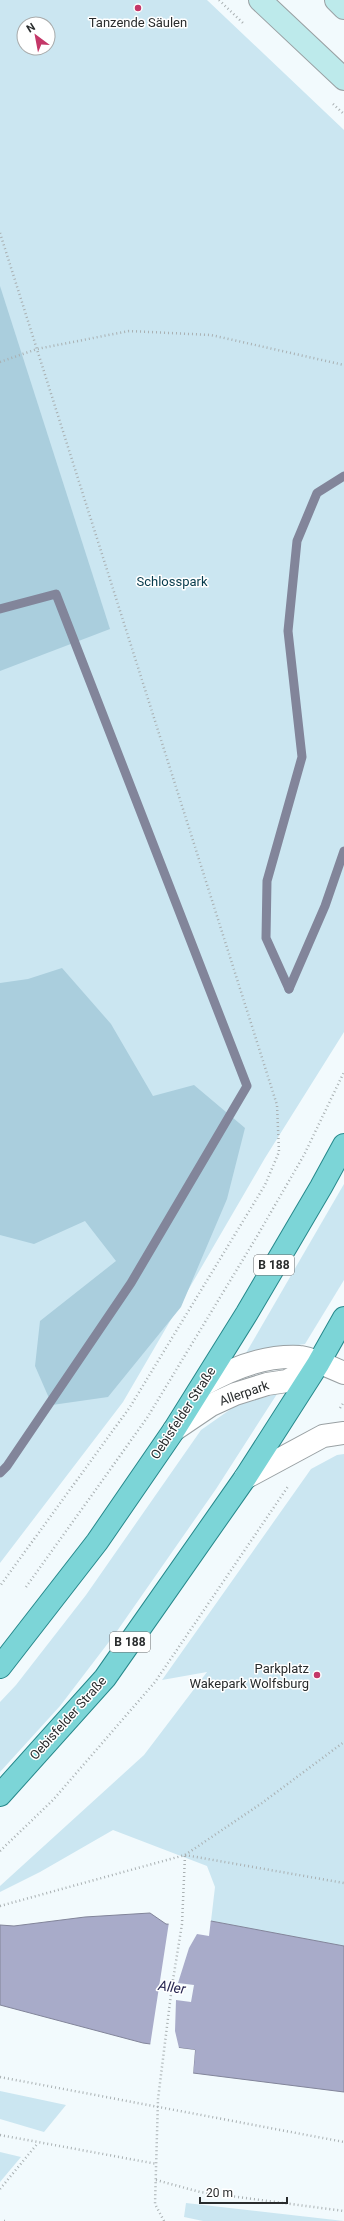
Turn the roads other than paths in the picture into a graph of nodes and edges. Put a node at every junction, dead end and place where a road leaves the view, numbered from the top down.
1 (260, 0) edge
2 (336, 0) edge
3 (344, 8) edge
4 (344, 79) edge
5 (344, 1145) edge
6 (344, 1318) edge
7 (318, 1364) junction
8 (344, 1373) edge
9 (203, 1385) junction
10 (174, 1430) junction
11 (334, 1435) edge
12 (245, 1478) junction
13 (0, 1667) edge
14 (0, 1795) edge

1 - 4 street
2 - 3 street
5 - 9 main road, Oebisfelder Straße / B 188
6 - 7 main road, Oebisfelder Straße / B 188
7 - 8 street, Allerpark
7 - 9 street, Allerpark
7 - 10 street, Allerpark
7 - 12 main road, Oebisfelder Straße / B 188
9 - 10 main road, Oebisfelder Straße / B 188
10 - 13 main road, Oebisfelder Straße / B 188
11 - 12 street
12 - 14 main road, Oebisfelder Straße / B 188

